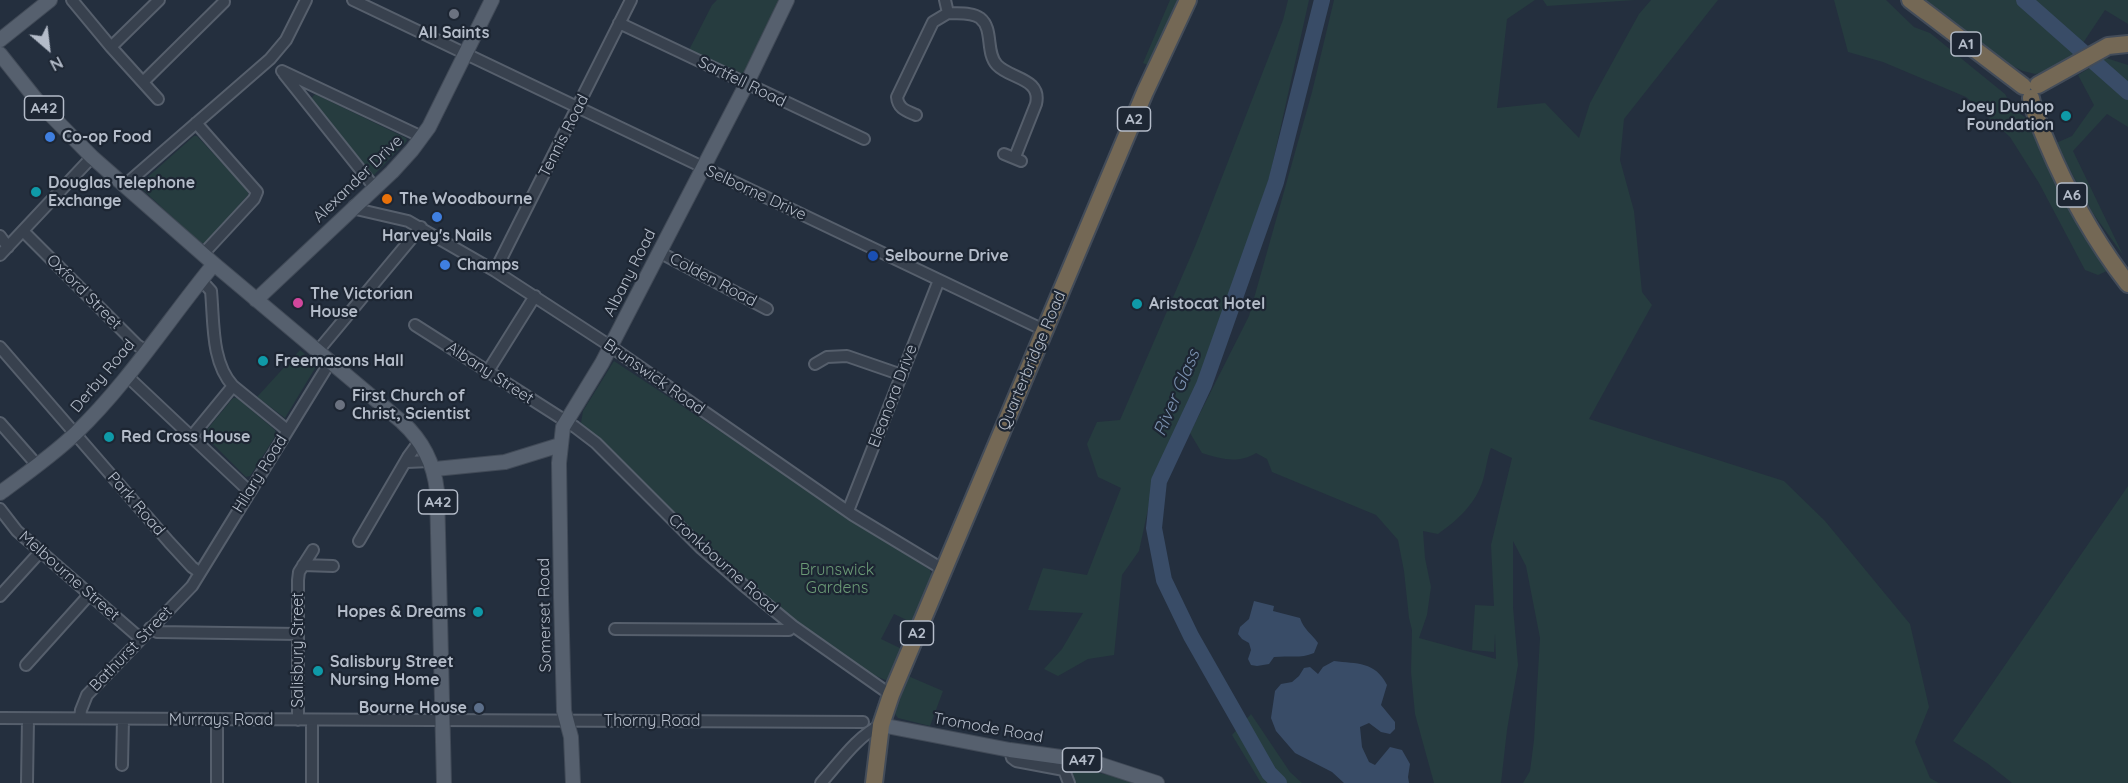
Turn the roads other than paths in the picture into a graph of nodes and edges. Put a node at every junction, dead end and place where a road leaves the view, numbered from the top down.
1 (50, 0) edge
2 (72, 0) edge
3 (159, 0) edge
4 (306, 0) edge
5 (353, 0) edge
6 (492, 0) edge
7 (631, 0) edge
8 (788, 0) edge
9 (945, 0) edge
10 (1188, 0) edge
11 (1910, 0) edge
12 (224, 2) dead end
13 (948, 13) junction
14 (620, 23) junction
15 (0, 40) edge
16 (2128, 44) edge
17 (111, 47) junction
18 (0, 54) edge
19 (466, 54) junction
20 (143, 82) junction
21 (746, 85) junction
22 (2033, 88) junction
23 (158, 99) dead end
24 (578, 107) junction
25 (916, 115) dead end
26 (196, 123) junction
27 (422, 137) junction
28 (864, 139) dead end
29 (92, 158) junction
30 (1013, 158) dead end
31 (702, 168) junction
32 (125, 185) junction
33 (375, 188) junction
34 (354, 206) junction
35 (421, 227) junction
36 (23, 231) junction
37 (0, 236) edge
38 (4, 251) edge
39 (659, 252) junction
40 (203, 254) junction
41 (214, 264) junction
42 (495, 271) junction
43 (201, 280) junction
44 (939, 280) junction
45 (2128, 284) edge
46 (535, 296) junction
47 (256, 300) junction
48 (767, 309) dead end
49 (415, 325) dead end
50 (1046, 331) junction
51 (0, 347) edge
52 (610, 347) junction
53 (146, 351) junction
54 (317, 352) junction
55 (330, 362) junction
56 (815, 364) dead end
57 (488, 371) junction
58 (902, 375) junction
59 (127, 376) junction
60 (233, 387) junction
61 (566, 422) junction
62 (0, 423) edge
63 (287, 430) junction
64 (76, 433) junction
65 (192, 436) junction
66 (419, 442) junction
67 (560, 445) junction
68 (407, 462) junction
69 (37, 465) junction
70 (433, 465) junction
71 (249, 491) junction
72 (0, 493) edge
73 (0, 509) edge
74 (848, 511) junction
75 (359, 541) dead end
76 (313, 550) dead end
77 (40, 552) junction
78 (303, 565) junction
79 (333, 566) dead end
80 (944, 570) junction
81 (199, 572) junction
82 (192, 586) joint
83 (89, 595) junction
84 (0, 596) edge
85 (793, 626) junction
86 (150, 628) junction
87 (615, 629) dead end
88 (298, 634) junction
89 (141, 639) junction
90 (26, 665) dead end
91 (891, 695) junction
92 (0, 718) edge
93 (28, 718) junction
94 (80, 718) junction
95 (123, 719) junction
96 (217, 720) junction
97 (298, 720) junction
98 (312, 720) junction
99 (442, 720) junction
100 (567, 721) junction
101 (862, 722) dead end
102 (882, 725) junction
103 (1010, 750) junction
104 (122, 765) dead end
105 (27, 783) edge
106 (217, 783) edge
107 (312, 783) edge
108 (444, 783) edge
109 (573, 783) edge
110 (821, 783) edge
111 (874, 783) edge
112 (1069, 783) edge
113 (1157, 783) edge

1 - 15 main road
2 - 17 street
3 - 17 street
4 - 26 street
5 - 19 street, Selborne Drive
6 - 19 main road, Alexander Drive
7 - 14 street, Tennis Road
8 - 21 main road, Albany Road
9 - 13 street
10 - 50 highway, Quarterbridge Road / A2
11 - 22 highway, A1
12 - 20 street
13 - 25 street
13 - 30 street
14 - 21 street, Sartfell Road
14 - 24 street, Tennis Road
16 - 22 highway
17 - 20 street
18 - 29 main road, A42
19 - 24 street, Selborne Drive
19 - 27 main road, Alexander Drive
20 - 23 street
21 - 28 street, Sartfell Road
21 - 31 main road, Albany Road
22 - 45 highway, A6
24 - 31 street, Selborne Drive
24 - 42 street, Tennis Road
26 - 32 street
26 - 40 street
27 - 33 main road, Alexander Drive
27 - 33 street
29 - 32 main road, A42
29 - 36 street
31 - 39 main road, Albany Road
31 - 44 street, Selborne Drive
32 - 40 main road, A42
33 - 34 main road, Alexander Drive
34 - 35 street, Brunswick Road
34 - 47 main road, Alexander Drive
35 - 42 street, Brunswick Road
35 - 54 street
36 - 38 street
36 - 53 street, Oxford Street
37 - 38 street
39 - 48 street, Colden Road
39 - 52 main road, Albany Road
40 - 41 main road, A42
41 - 43 main road, Derby Road
41 - 47 main road, A42
42 - 46 street, Brunswick Road
43 - 53 main road, Derby Road
43 - 60 street
44 - 50 street, Selborne Drive
44 - 58 street, Eleanora Drive
46 - 52 street, Brunswick Road
46 - 57 street
47 - 54 main road, A42
49 - 57 street, Albany Street
50 - 80 highway, Quarterbridge Road / A2
51 - 64 street, Park Road
52 - 61 main road, Albany Road
52 - 74 street, Brunswick Road
53 - 59 main road, Derby Road
54 - 55 main road, A42
55 - 63 street, Hilary Road
55 - 66 main road, A42
56 - 58 street
57 - 61 street, Albany Street
58 - 74 street, Eleanora Drive
59 - 64 main road, Derby Road
59 - 65 street
60 - 63 street
60 - 65 street
61 - 67 main road, Albany Road
61 - 85 street, Cronkbourne Road
62 - 69 street
63 - 71 street, Hilary Road
64 - 69 main road, Derby Road
64 - 81 street, Park Road
65 - 71 street
66 - 68 street
66 - 70 main road, A42
67 - 70 main road
67 - 100 main road, Somerset Road
68 - 70 street
68 - 75 street
69 - 72 main road, Derby Road
70 - 99 main road, A42
71 - 81 street, Hilary Road
73 - 77 street, Melbourne Street
74 - 80 street, Brunswick Road
76 - 78 street, Salisbury Street
77 - 83 street, Melbourne Street
77 - 84 street
78 - 79 street
78 - 88 street, Salisbury Street
80 - 91 highway, Quarterbridge Road / A2
81 - 82 street, Hilary Road
82 - 86 street, Bathurst Street
83 - 89 street, Melbourne Street
83 - 90 street
85 - 87 street
85 - 91 street, Cronkbourne Road
86 - 88 street
86 - 89 street, Bathurst Street
88 - 97 street, Salisbury Street
89 - 94 street, Bathurst Street
91 - 102 highway, Quarterbridge Road / A2
92 - 93 street, Murrays Road
93 - 94 street, Murrays Road
93 - 105 street
94 - 95 street, Murrays Road
95 - 96 street, Murrays Road
95 - 104 street
96 - 97 street, Murrays Road
96 - 106 street
97 - 98 street, Murrays Road
98 - 99 street, Murrays Road
98 - 107 street
99 - 100 street, Thorny Road
99 - 108 main road, A42
100 - 101 street, Thorny Road
100 - 109 main road, Somerset Road
102 - 103 main road, Tromode Road / A47
102 - 110 street
102 - 111 highway, A2
103 - 112 street
103 - 113 main road, Tromode Road / A47

